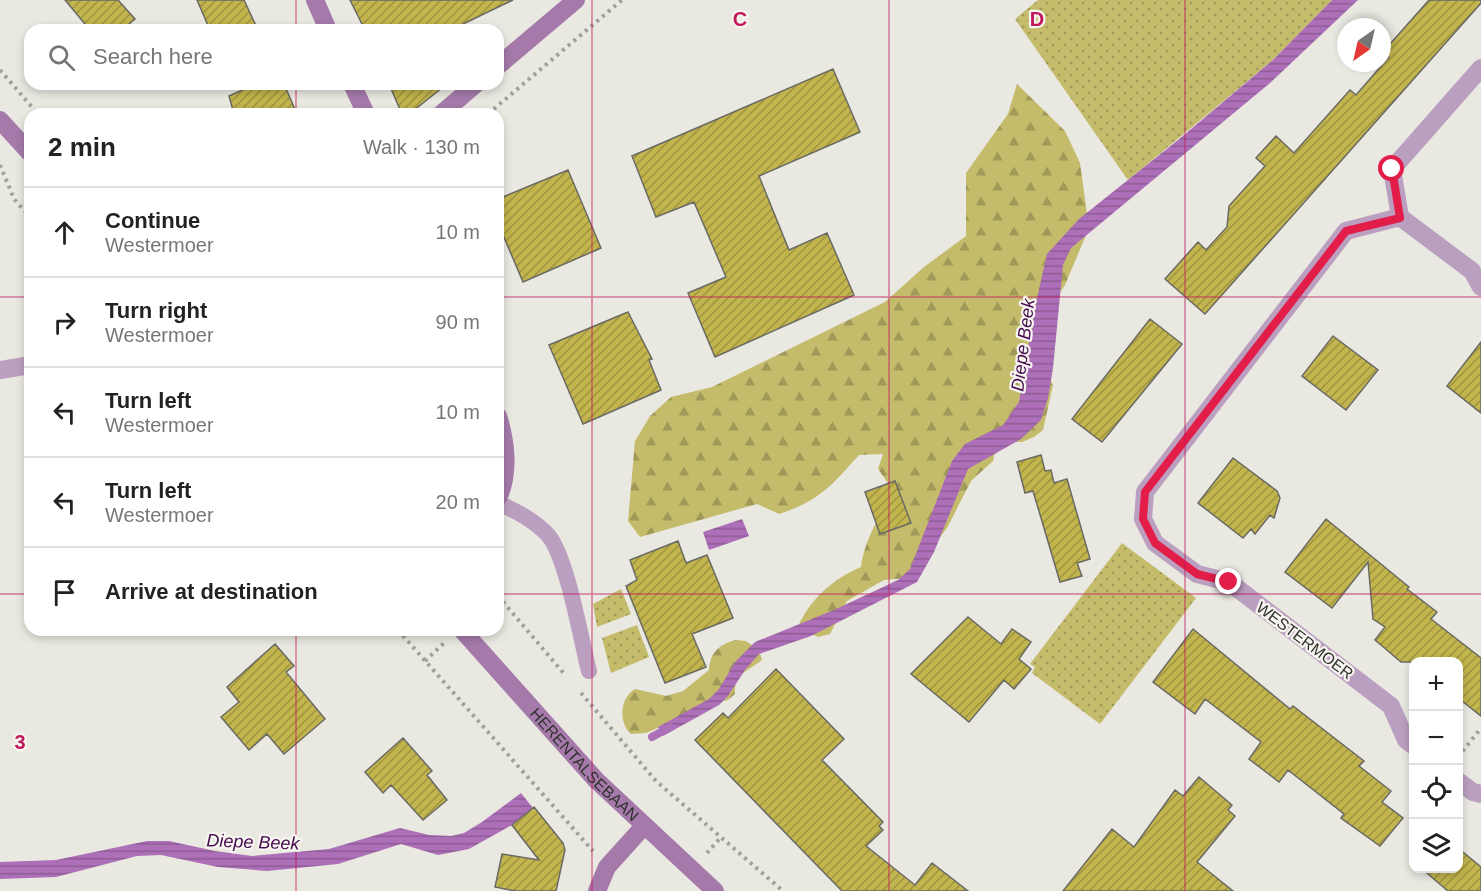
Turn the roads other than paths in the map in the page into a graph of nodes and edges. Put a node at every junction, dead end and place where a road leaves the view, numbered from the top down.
1 (315, 0) edge
2 (576, 0) edge
3 (325, 24) edge
4 (504, 61) edge
5 (1481, 68) edge
6 (355, 90) edge
7 (469, 90) edge
8 (363, 108) edge
9 (448, 108) edge
10 (0, 120) edge
11 (24, 146) edge
12 (1400, 218) junction
13 (1481, 287) edge
14 (24, 366) edge
15 (0, 370) edge
16 (504, 435) edge
17 (504, 487) edge
18 (504, 505) edge
19 (467, 636) edge
20 (589, 671) dead end
21 (1409, 743) edge
22 (1463, 785) edge
23 (1481, 794) edge
24 (644, 826) junction
25 (597, 891) edge
26 (715, 891) edge

1 - 3 main road
2 - 4 main road
5 - 12 street
6 - 8 main road
7 - 9 main road
10 - 11 main road
12 - 13 street
12 - 21 street, WESTERMOER
14 - 15 street
16 - 17 main road
18 - 20 lane
19 - 24 main road, HERENTALSEBAAN
22 - 23 street
24 - 25 main road
24 - 26 main road, HERENTALSEBAAN

